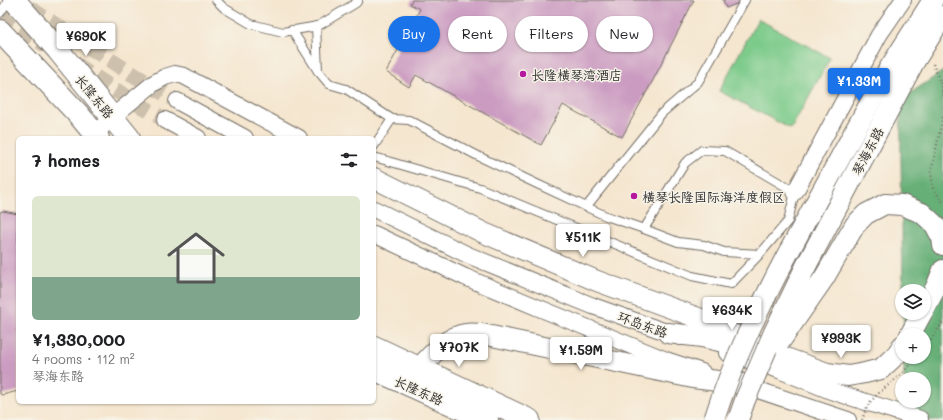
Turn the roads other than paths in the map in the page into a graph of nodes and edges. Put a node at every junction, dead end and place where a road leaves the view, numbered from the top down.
1 (9, 0) edge
2 (14, 0) edge
3 (216, 0) edge
4 (358, 0) edge
5 (745, 0) edge
6 (903, 0) edge
7 (933, 0) edge
8 (0, 13) edge
9 (943, 16) edge
10 (316, 26) junction
11 (292, 30) junction
12 (0, 31) edge
13 (318, 71) junction
14 (177, 101) tunnel mouth
15 (112, 117) junction
16 (392, 119) junction
17 (165, 120) tunnel mouth
18 (96, 136) edge
19 (127, 136) edge
20 (194, 136) edge
21 (241, 136) edge
22 (295, 136) edge
23 (376, 143) edge
24 (376, 158) edge
25 (376, 179) edge
26 (795, 192) junction
27 (586, 207) junction
28 (376, 210) edge
29 (644, 229) junction
30 (376, 235) edge
31 (943, 245) edge
32 (760, 254) junction
33 (943, 270) edge
34 (931, 297) edge
35 (668, 333) junction
36 (376, 347) edge
37 (895, 356) edge
38 (783, 357) junction
39 (419, 368) junction
40 (376, 370) edge
41 (749, 381) junction
42 (920, 419) dead end
43 (487, 420) edge
44 (529, 420) edge
45 (714, 420) edge
46 (738, 420) edge
47 (848, 420) edge

1 - 8 lane
2 - 15 main road, 长隆东路
3 - 11 lane
4 - 10 lane
5 - 27 lane
6 - 26 street
7 - 45 street, bridge
9 - 41 street, 琴海东路, bridge
10 - 11 lane
10 - 13 lane
11 - 13 lane
12 - 18 main road, 长隆东路
13 - 16 lane
14 - 21 street
15 - 18 street
15 - 19 main road, 长隆东路
15 - 22 street
16 - 23 lane
16 - 27 lane
17 - 20 street
24 - 32 lane
25 - 38 street
26 - 29 lane
26 - 32 lane
27 - 29 lane
28 - 35 street, 环岛东路
29 - 32 lane
30 - 41 street, 环岛东路
31 - 41 street, bridge
33 - 34 street
35 - 38 street
35 - 42 street, 环岛东路
36 - 39 main road, 长隆东路
37 - 38 street
39 - 41 street
39 - 44 main road, 长隆东路
40 - 43 main road, 长隆东路
41 - 46 street, bridge
41 - 47 street, 环岛东路

